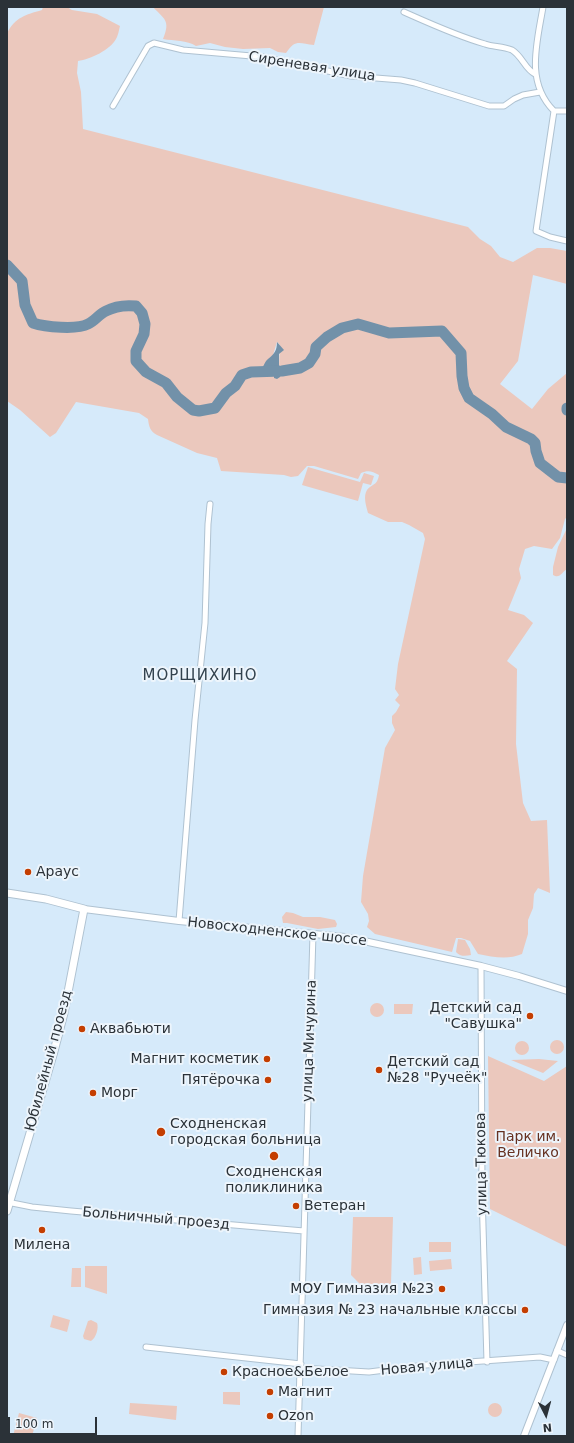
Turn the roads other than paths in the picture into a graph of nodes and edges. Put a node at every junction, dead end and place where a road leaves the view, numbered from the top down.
1 (543, 7) edge
2 (404, 12) dead end
3 (535, 74) junction
4 (540, 92) junction
5 (113, 106) dead end
6 (554, 111) junction
7 (567, 111) edge
8 (567, 241) edge
9 (210, 504) dead end
10 (7, 893) edge
11 (84, 909) junction
12 (179, 921) junction
13 (313, 934) junction
14 (481, 966) junction
15 (567, 991) edge
16 (8, 1202) edge
17 (7, 1211) edge
18 (304, 1230) junction
19 (567, 1325) edge
20 (146, 1347) dead end
21 (557, 1350) junction
22 (567, 1355) edge
23 (554, 1360) junction
24 (487, 1362) junction
25 (301, 1366) junction
26 (298, 1436) edge
27 (524, 1436) edge

1 - 3 street
2 - 3 street
3 - 4 street
4 - 5 street, Сиреневая улица
4 - 6 street
6 - 7 street
6 - 8 street
9 - 12 street
10 - 11 main road, Новосходненское шоссе
11 - 12 street, Новосходненское шоссе
11 - 16 main road, Юбилейный проезд
12 - 13 street, Новосходненское шоссе
13 - 14 street, Новосходненское шоссе
13 - 18 street, улица Мичурина
14 - 15 street, Новосходненское шоссе
14 - 24 street, улица Тюкова
16 - 17 main road, Юбилейный проезд
16 - 18 street, Больничный проезд
18 - 25 street, улица Мичурина
19 - 21 street
20 - 25 street, Новая улица
21 - 22 street
21 - 23 street
23 - 24 street, Новая улица
23 - 27 street
24 - 25 street, Новая улица
25 - 26 street, улица Мичурина

